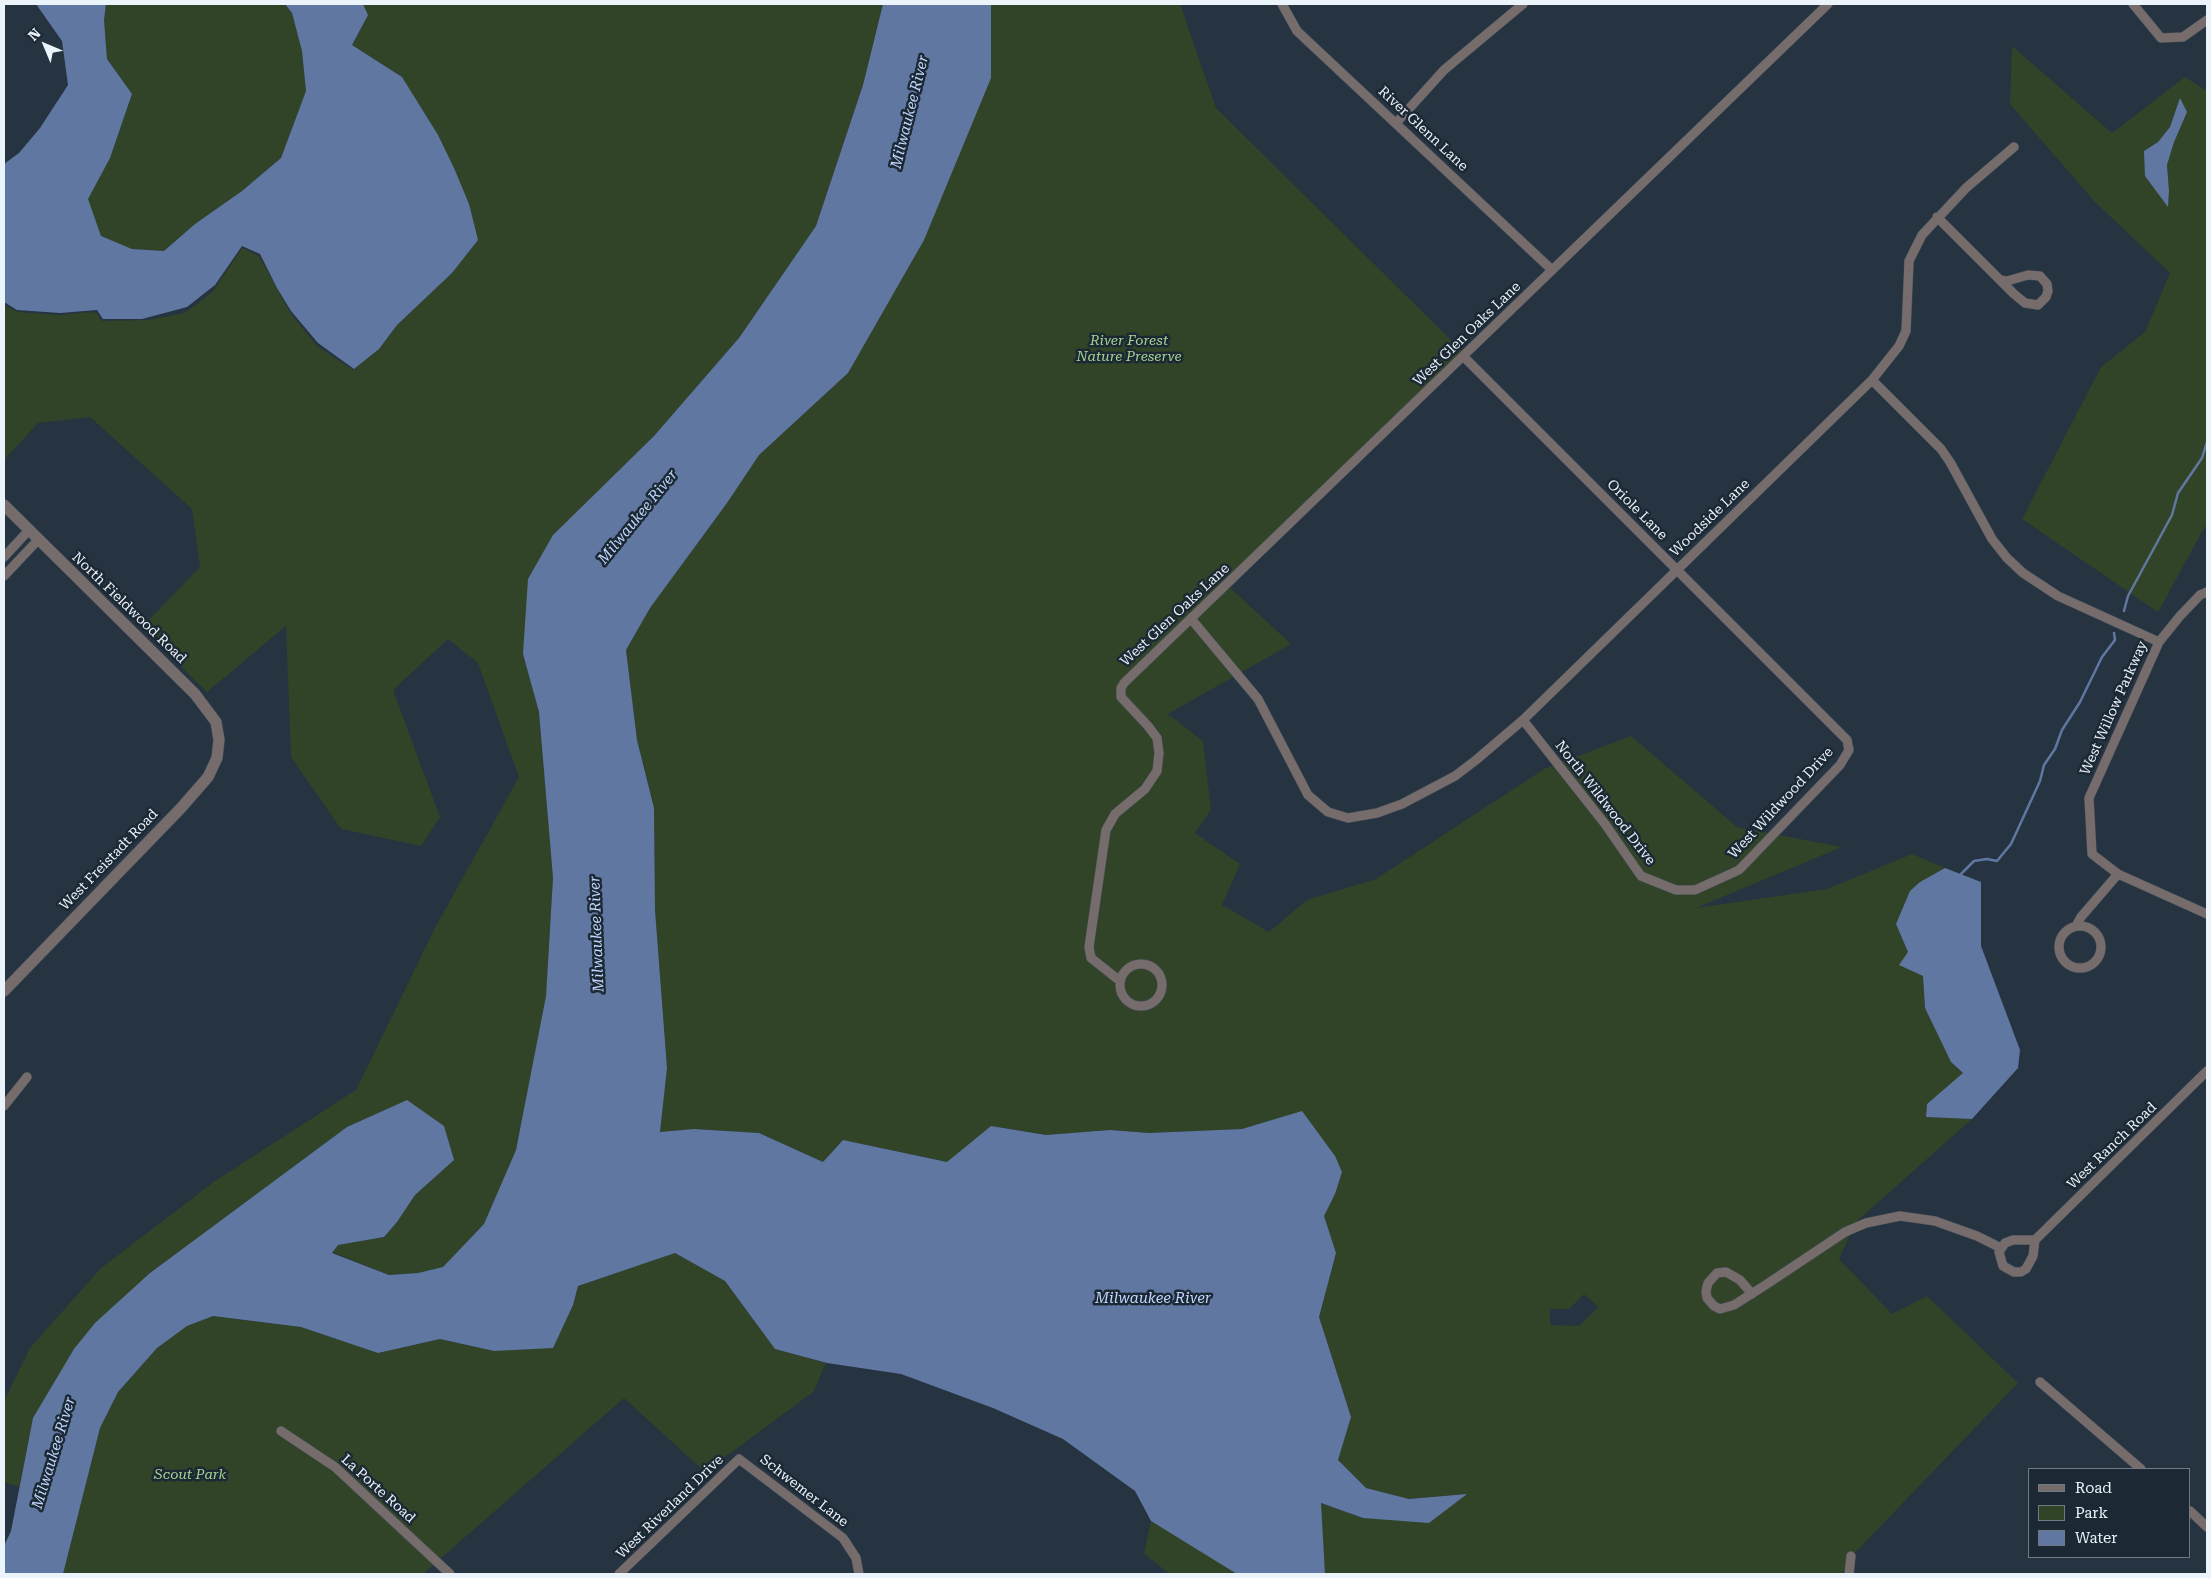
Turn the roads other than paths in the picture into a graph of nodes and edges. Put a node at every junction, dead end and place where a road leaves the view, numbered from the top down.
1 (1282, 4) edge
2 (1523, 4) edge
3 (1828, 4) edge
4 (2133, 4) edge
5 (2207, 20) edge
6 (1397, 122) junction
7 (2014, 147) dead end
8 (1937, 217) junction
9 (1551, 270) junction
10 (2000, 280) junction
11 (1463, 356) junction
12 (1872, 380) junction
13 (4, 505) edge
14 (29, 530) junction
15 (38, 540) junction
16 (4, 557) edge
17 (1677, 570) junction
18 (5, 572) edge
19 (2207, 592) edge
20 (1192, 620) junction
21 (2159, 642) junction
22 (1522, 720) junction
23 (219, 740) joint
24 (1849, 750) joint
25 (2118, 874) junction
26 (1676, 890) joint
27 (2207, 914) edge
28 (2076, 926) junction
29 (1120, 981) junction
30 (4, 991) edge
31 (26, 1077) dead end
32 (2206, 1077) edge
33 (4, 1106) edge
34 (2035, 1240) junction
35 (2001, 1248) junction
36 (1752, 1294) junction
37 (2040, 1382) dead end
38 (281, 1431) dead end
39 (739, 1459) joint
40 (2140, 1468) edge
41 (2191, 1513) edge
42 (2207, 1527) edge
43 (1852, 1556) dead end
44 (450, 1574) edge
45 (619, 1574) edge
46 (859, 1574) edge
47 (1849, 1574) edge

1 - 6 street, River Glenn Lane
2 - 6 street
3 - 9 street, West Glen Oaks Lane
4 - 5 street
6 - 9 street, River Glenn Lane
7 - 8 street, Woodside Lane
8 - 10 street
8 - 12 street, Woodside Lane
9 - 11 street, West Glen Oaks Lane
10 - 10 street
11 - 17 street, Oriole Lane
11 - 20 street, West Glen Oaks Lane
12 - 17 street, Woodside Lane
12 - 21 street
13 - 14 street, North Fieldwood Road
14 - 15 street, North Fieldwood Road
14 - 16 street
15 - 18 street
15 - 23 street, North Fieldwood Road
17 - 22 street, Woodside Lane
17 - 24 street, Oriole Lane
19 - 21 street, West Willow Parkway
20 - 22 street, Woodside Lane
20 - 29 street, West Glen Oaks Lane
21 - 25 street, West Willow Parkway
22 - 26 street, North Wildwood Drive
23 - 30 street, West Freistadt Road
24 - 26 street, West Wildwood Drive
25 - 27 street
25 - 28 street
28 - 28 street
29 - 29 street
31 - 33 street
32 - 34 street, West Ranch Road
34 - 35 street
34 - 35 street
35 - 36 street
36 - 36 street
37 - 40 street
38 - 44 street, La Porte Road
39 - 45 street, West Riverland Drive
39 - 46 street, Schwemer Lane
41 - 42 street
43 - 47 street

